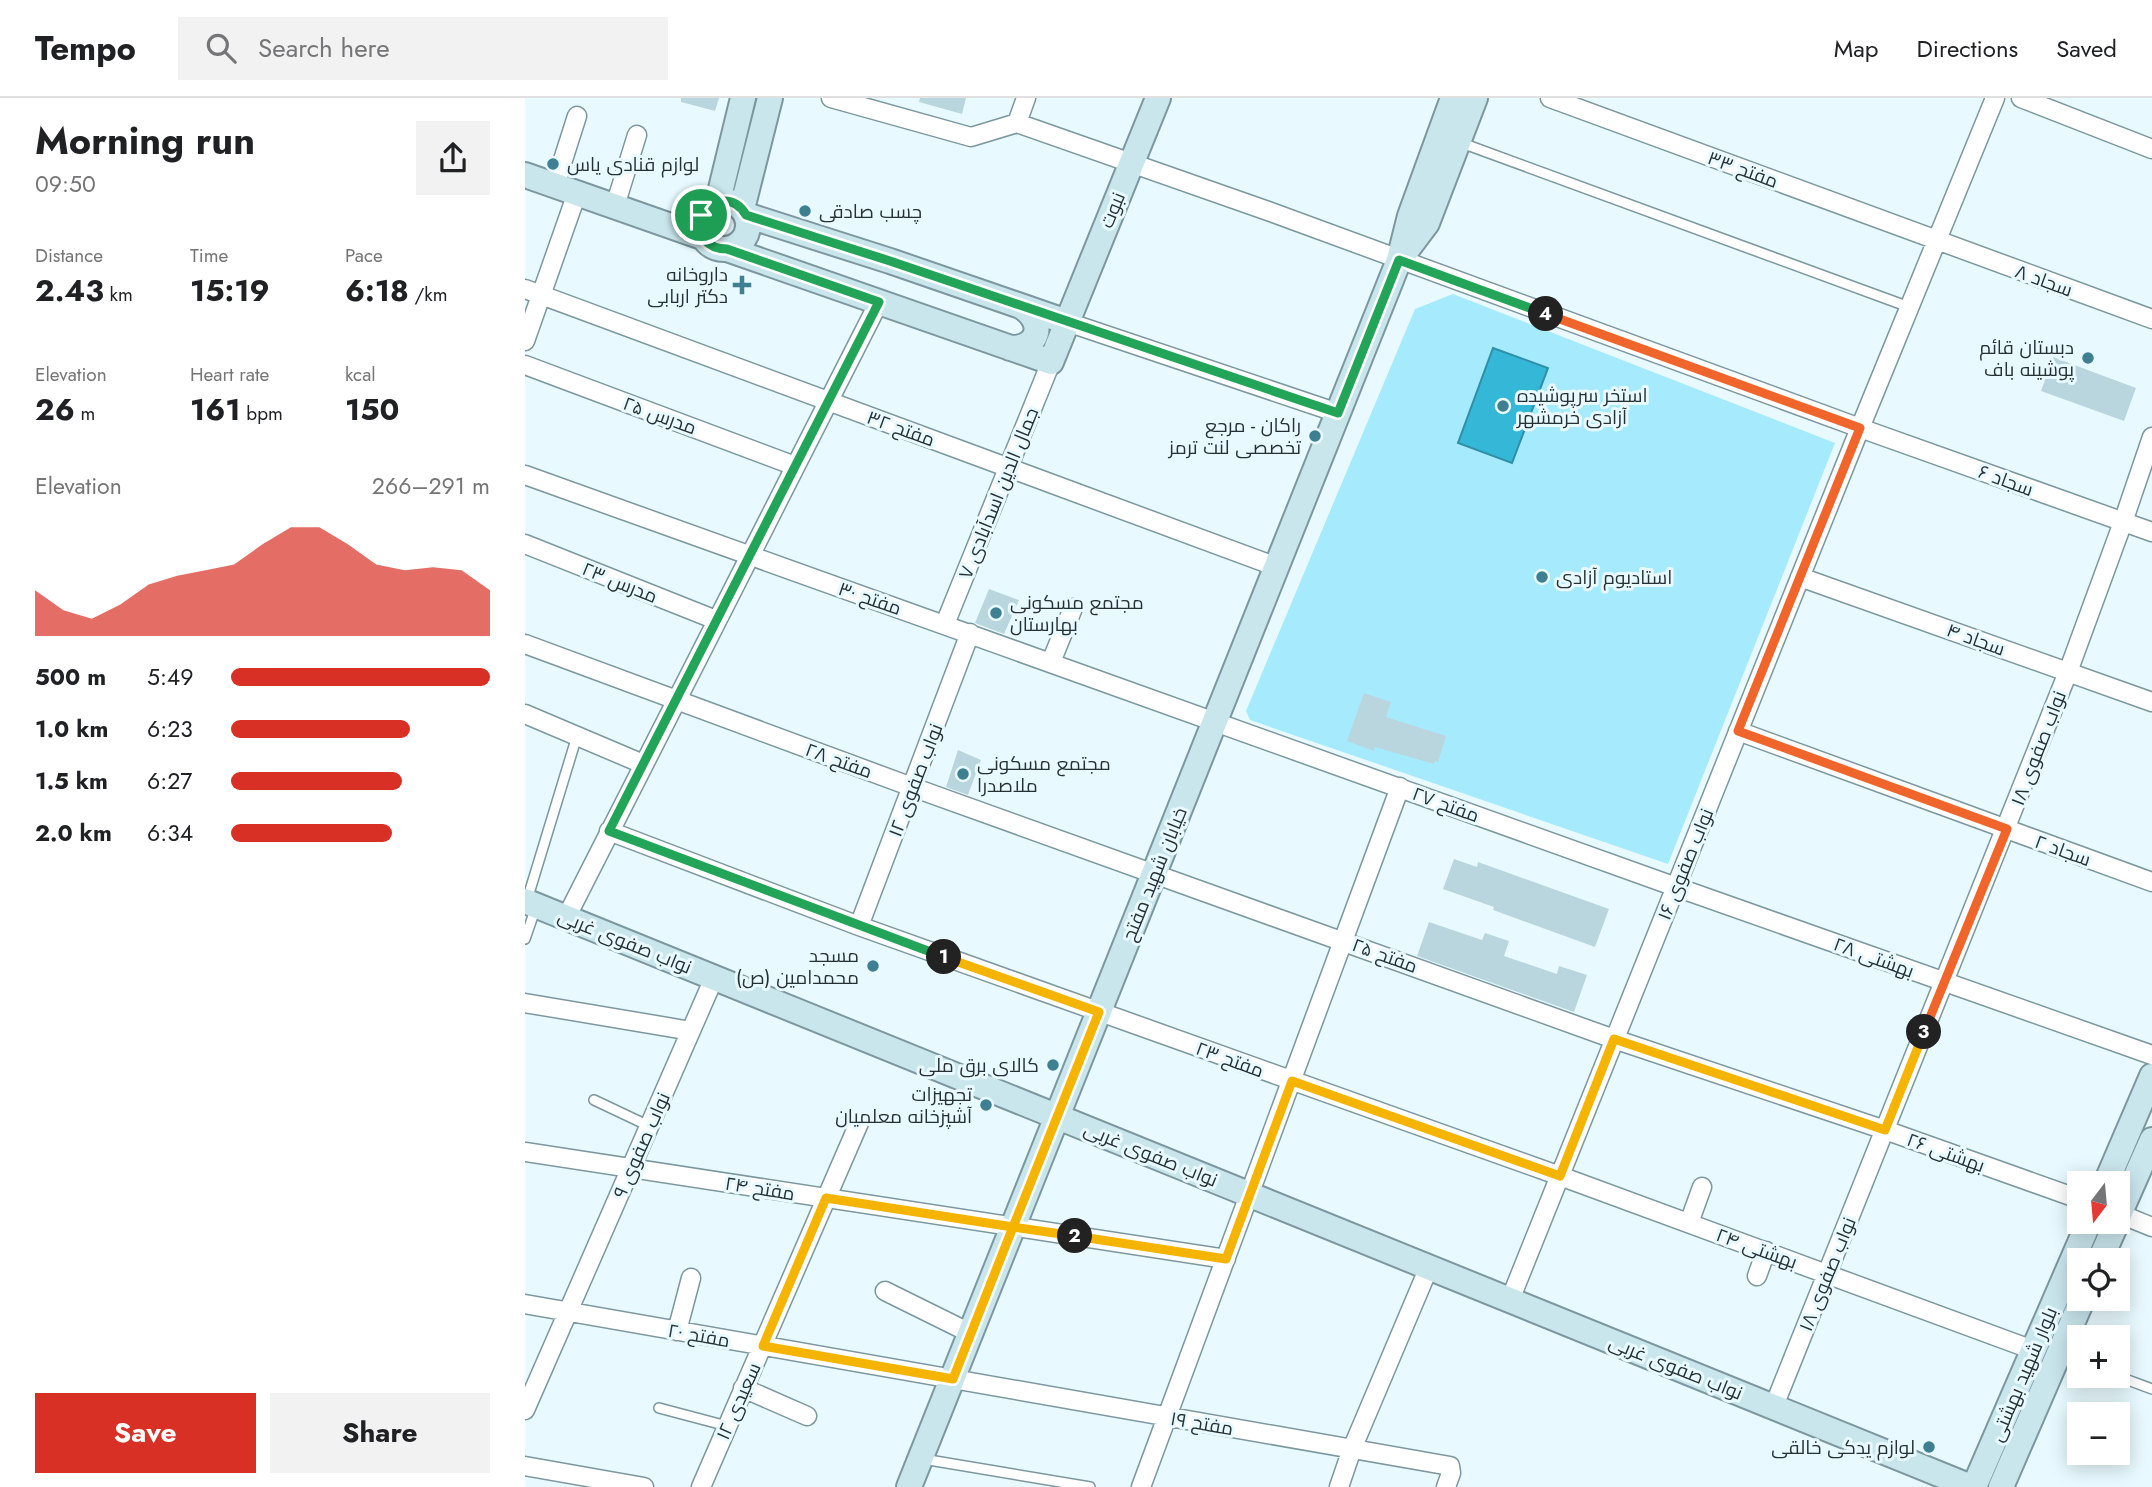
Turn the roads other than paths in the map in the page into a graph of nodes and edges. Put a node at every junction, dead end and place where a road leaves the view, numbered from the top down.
1 (743, 98) edge
2 (770, 98) edge
3 (831, 98) edge
4 (1026, 98) edge
5 (1158, 98) edge
6 (1454, 98) edge
7 (1475, 98) edge
8 (1550, 98) edge
9 (1996, 98) edge
10 (2021, 98) edge
11 (577, 116) dead end
12 (1017, 123) junction
13 (637, 135) dead end
14 (1457, 141) junction
15 (2152, 149) edge
16 (1130, 164) junction
17 (525, 175) edge
18 (566, 189) junction
19 (711, 205) junction
20 (615, 206) junction
21 (744, 212) junction
22 (785, 227) junction
23 (702, 237) junction
24 (1937, 241) junction
25 (727, 249) junction
26 (1399, 260) junction
27 (767, 263) junction
28 (533, 292) edge
29 (879, 302) junction
30 (1022, 307) junction
31 (1909, 307) junction
32 (2152, 319) edge
33 (1067, 322) junction
34 (525, 341) edge
35 (1010, 348) junction
36 (1051, 362) junction
37 (525, 365) edge
38 (828, 401) junction
39 (1338, 413) junction
40 (1860, 428) junction
41 (2152, 437) edge
42 (795, 466) junction
43 (1008, 467) junction
44 (525, 475) edge
45 (2123, 522) junction
46 (2152, 532) edge
47 (525, 544) edge
48 (749, 555) junction
49 (1277, 567) junction
50 (1800, 577) junction
51 (1073, 608) dead end
52 (716, 620) junction
53 (945, 624) junction
54 (970, 633) junction
55 (525, 644) edge
56 (1051, 662) junction
57 (2068, 672) junction
58 (676, 699) junction
59 (2152, 702) edge
60 (525, 714) edge
61 (1216, 720) junction
62 (1738, 731) junction
63 (577, 736) junction
64 (643, 764) junction
65 (912, 787) junction
66 (1400, 787) junction
67 (2007, 829) junction
68 (609, 831) junction
69 (1155, 873) junction
70 (2152, 882) edge
71 (1675, 887) junction
72 (529, 902) edge
73 (566, 918) junction
74 (859, 926) junction
75 (525, 939) edge
76 (1344, 940) junction
77 (714, 978) junction
78 (1944, 982) junction
79 (525, 1003) edge
80 (1099, 1012) junction
81 (691, 1031) junction
82 (1614, 1039) junction
83 (2152, 1055) edge
84 (2152, 1076) edge
85 (1292, 1081) junction
86 (594, 1100) dead end
87 (1057, 1116) junction
88 (859, 1123) dead end
89 (649, 1126) junction
90 (1885, 1130) junction
91 (2152, 1140) edge
92 (525, 1153) edge
93 (631, 1168) junction
94 (2111, 1171) edge
95 (1560, 1176) junction
96 (1702, 1187) dead end
97 (2130, 1190) edge
98 (1250, 1195) junction
99 (2067, 1195) edge
100 (826, 1198) junction
101 (2130, 1221) edge
102 (1689, 1223) junction
103 (1013, 1227) junction
104 (2152, 1227) edge
105 (2084, 1234) edge
106 (1766, 1251) junction
107 (1226, 1259) junction
108 (1429, 1268) junction
109 (1828, 1274) junction
110 (1757, 1276) dead end
111 (691, 1278) dead end
112 (885, 1292) dead end
113 (1510, 1300) junction
114 (525, 1304) edge
115 (568, 1312) junction
116 (677, 1331) junction
117 (972, 1334) junction
118 (763, 1346) junction
119 (2033, 1350) junction
120 (2067, 1361) edge
121 (953, 1379) junction
122 (2130, 1381) edge
123 (743, 1388) junction
124 (2152, 1389) edge
125 (1774, 1406) junction
126 (659, 1408) dead end
127 (525, 1410) edge
128 (807, 1416) dead end
129 (1168, 1417) junction
130 (727, 1426) junction
131 (1352, 1449) junction
132 (921, 1459) junction
133 (525, 1466) edge
134 (645, 1487) edge
135 (701, 1487) edge
136 (909, 1487) edge
137 (1090, 1487) edge
138 (1142, 1487) edge
139 (1339, 1487) edge
140 (1446, 1487) edge
141 (1972, 1487) edge
142 (2001, 1487) edge

1 - 19 street
2 - 21 street
3 - 12 street
4 - 12 street
5 - 16 street, نبوت
6 - 26 street, خیابان شهید مفتح
7 - 14 street, خیابان شهید مفتح
8 - 24 street, مفتح ۳۳
9 - 24 street, نواب صفوی ۱۶
10 - 15 street
11 - 18 street
12 - 16 street, سجاد ۶
13 - 20 street
14 - 26 street, خیابان شهید مفتح
14 - 31 lane
16 - 26 street, سجاد ۶
16 - 33 street, نبوت
17 - 18 street
18 - 20 street
18 - 28 street
19 - 20 street
19 - 21 street
19 - 23 street
20 - 23 street
21 - 22 street
21 - 25 street
22 - 27 street
22 - 30 street
23 - 25 street
24 - 31 street, نواب صفوی ۱۶
24 - 32 street, سجاد ۸
25 - 27 street
26 - 39 street, خیابان شهید مفتح
26 - 40 street, سجاد ۶
27 - 29 street
28 - 34 street
28 - 38 street, مفتح ۳۲
29 - 35 street
29 - 38 street
30 - 33 street
30 - 35 street
31 - 40 street, نواب صفوی ۱۶
33 - 36 street, نبوت
33 - 39 street
35 - 36 street
36 - 43 street, جمال الدین اسدآبادی ۷
37 - 42 street, مدرس ۲۵
38 - 42 street
38 - 43 street, مفتح ۳۲
39 - 49 street, خیابان شهید مفتح
40 - 45 street, سجاد ۶
40 - 50 street, نواب صفوی ۱۶
41 - 45 street, نواب صفوی ۱۸
42 - 48 street
43 - 49 street, مفتح ۳۲
43 - 53 street, جمال الدین اسدآبادی ۷
44 - 48 street, مفتح ۳۰
45 - 46 street, سجاد ۶
45 - 57 street, نواب صفوی ۱۸
47 - 52 street, مدرس ۲۳
48 - 52 street
48 - 53 street, مفتح ۳۰
49 - 61 street, خیابان شهید مفتح
50 - 57 street, سجاد ۴
50 - 62 street, نواب صفوی ۱۶
51 - 56 street
52 - 58 street
53 - 54 street, مفتح ۳۰
54 - 56 street, مفتح ۳۰
54 - 65 street, نواب صفوی ۱۲
55 - 58 street, مفتح ۲۸
56 - 61 street, مفتح ۳۰
57 - 59 street, سجاد ۴
57 - 67 street, نواب صفوی ۱۸
58 - 64 street
58 - 65 street, مفتح ۲۸
60 - 63 street
61 - 66 street, مفتح ۲۷
61 - 69 street, خیابان شهید مفتح
62 - 67 street, سجاد ۲
62 - 71 street, نواب صفوی ۱۶
63 - 64 street
63 - 72 lane
64 - 68 street
65 - 69 street, مفتح ۲۸
65 - 74 street, نواب صفوی ۱۲
66 - 71 street, مفتح ۲۷
66 - 76 street
67 - 70 street, سجاد ۲
67 - 78 street, نواب صفوی ۱۸
68 - 73 street
68 - 74 street, مفتح ۲۳
69 - 76 street, مفتح ۲۵
69 - 80 street, خیابان شهید مفتح
71 - 78 street, بهشتی ۲۸
71 - 82 street, نواب صفوی ۱۶
72 - 73 street, نواب صفوی غربی
72 - 75 lane
73 - 77 street, نواب صفوی غربی
74 - 80 street, مفتح ۲۳
76 - 82 street, مفتح ۲۵
76 - 85 street
77 - 81 street, نواب صفوی ۹
77 - 87 street, نواب صفوی غربی
78 - 83 street, بهشتی ۲۸
78 - 90 street, نواب صفوی ۱۸
79 - 81 street
80 - 85 street, مفتح ۲۳
80 - 87 street, خیابان شهید مفتح
81 - 89 street, نواب صفوی ۹
82 - 90 street, بهشتی ۲۶
82 - 95 street, نواب صفوی ۱۶
84 - 94 street
85 - 95 street, مفتح ۲۳
85 - 98 street
86 - 89 lane
87 - 98 street, نواب صفوی غربی
87 - 103 street, خیابان شهید مفتح
88 - 100 street, سعیدی ۱۲
89 - 93 street, نواب صفوی ۹
90 - 99 street, بهشتی ۲۶
90 - 109 street, نواب صفوی ۱۸
91 - 97 street
92 - 93 street, مفتح ۲۴
93 - 100 street, مفتح ۲۴
93 - 115 street, نواب صفوی ۹
95 - 102 street, بهشتی ۲۴
95 - 113 street, نواب صفوی ۱۶
96 - 102 street
98 - 107 street
98 - 108 street, نواب صفوی غربی
100 - 103 street, مفتح ۲۴
100 - 118 street, سعیدی ۱۲
101 - 104 street
102 - 106 street, بهشتی ۲۴
103 - 107 street, مفتح ۲۴
103 - 117 street, خیابان شهید مفتح
105 - 119 street, بلوار شهید بهشتی
106 - 109 street, بهشتی ۲۴
106 - 110 street
107 - 129 street
108 - 113 street, نواب صفوی غربی
108 - 131 street
109 - 119 street, بهشتی ۲۴
109 - 125 street, نواب صفوی ۱۸
111 - 116 street
112 - 117 street
113 - 125 street, نواب صفوی غربی
114 - 115 street, مفتح ۲۰
115 - 116 street, مفتح ۲۰
115 - 127 street, نواب صفوی ۹
116 - 118 street, مفتح ۲۰
117 - 121 street, خیابان شهید مفتح
118 - 121 street, مفتح ۲۰
118 - 123 street, سعیدی ۱۲
119 - 141 street, بلوار شهید بهشتی
120 - 142 street, بلوار شهید بهشتی
121 - 129 street, مفتح ۱۹
121 - 132 street, خیابان شهید مفتح
122 - 124 lane
123 - 128 street
123 - 130 street, سعیدی ۱۲
125 - 141 street, نواب صفوی غربی
126 - 130 lane
129 - 131 street, مفتح ۱۹
129 - 138 street
130 - 135 street, سعیدی ۱۲
131 - 139 street
131 - 140 street, مفتح ۱۹
132 - 136 street, خیابان شهید مفتح
132 - 137 lane
133 - 134 street

